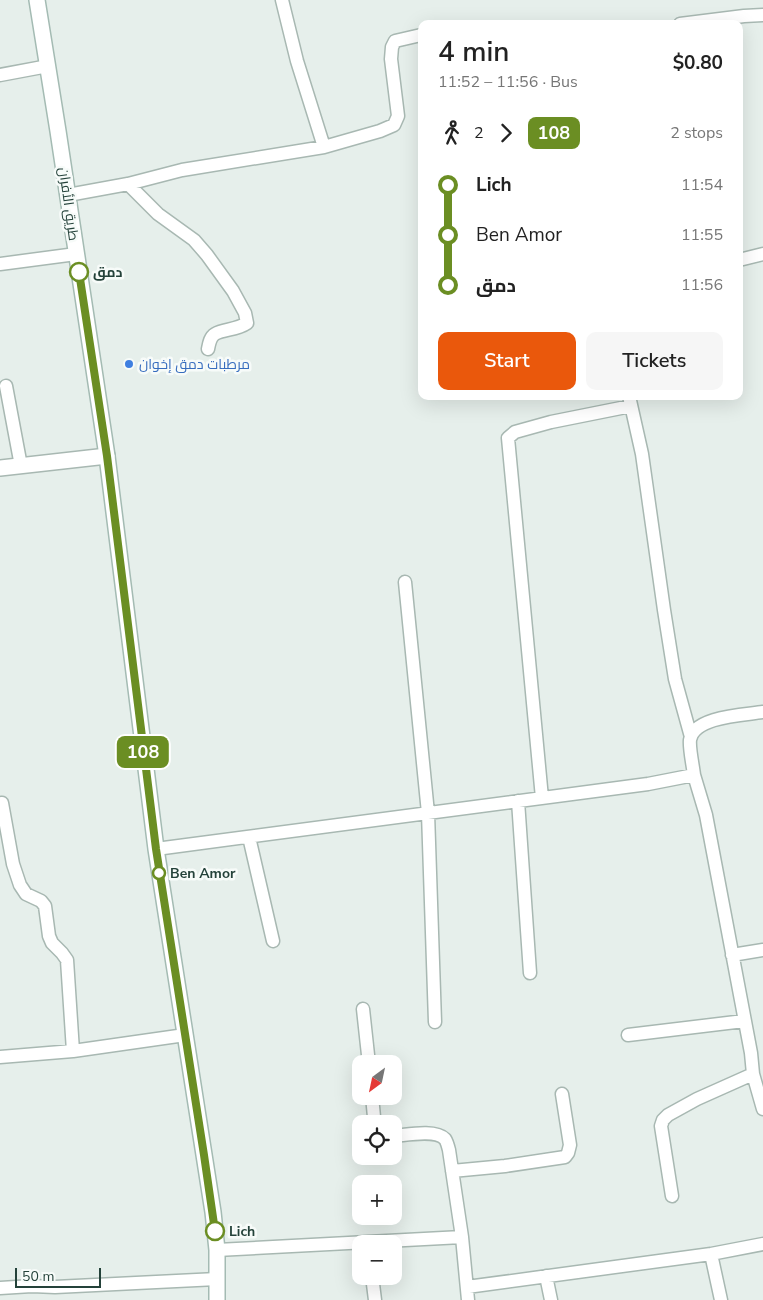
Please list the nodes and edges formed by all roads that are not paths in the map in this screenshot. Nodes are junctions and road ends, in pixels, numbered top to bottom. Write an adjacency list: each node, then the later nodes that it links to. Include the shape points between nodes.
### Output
1 (37, 0): 6 (main road, طريق الأفران)
2 (282, 0): 8 (street)
3 (763, 15): 4 (street)
4 (712, 20)
5 (418, 36): 8 (street, via 395,41 392,47 398,116 394,125)
6 (48, 66): 7 (street); 10 (main road, طريق الأفران)
7 (0, 75)
8 (324, 147): 9 (street, via 182,170)
9 (128, 184): 10 (street); 15 (street, via 158,214 194,240 208,255 245,313 247,323 214,334)
10 (68, 195): 11 (main road, طريق الأفران)
11 (76, 254): 14 (street); 18 (main road, طريق الأفران)
12 (763, 254): 13 (street)
13 (743, 259)
14 (0, 264)
15 (208, 349)
16 (6, 386): 19 (street)
17 (630, 401): 23 (street, via 642,454 676,679); 25 (street, via 515,432 508,438)
18 (107, 456): 19 (main road); 30 (main road, طريق الأفران)
19 (21, 466): 20 (main road)
20 (0, 468)
21 (405, 582): 28 (street)
22 (763, 712): 23 (street, via 703,724)
23 (691, 737): 24 (street)
24 (694, 775): 25 (street); 33 (street, via 706,815)
25 (542, 798): 26 (street)
26 (518, 801): 28 (street); 34 (street)
27 (2, 803): 40 (street, via 20,885 26,894 45,906 49,936 67,960)
28 (428, 813): 29 (street); 37 (street)
29 (249, 837): 30 (street); 31 (street)
30 (156, 849): 38 (main road, طريق الأفران)
31 (273, 941)
32 (763, 950): 33 (street)
33 (732, 955): 36 (street)
34 (530, 973)
35 (363, 1009): 41 (street)
36 (744, 1020): 39 (street); 43 (street)
37 (435, 1022)
38 (185, 1035): 40 (street); 53 (main road, طريق الأفران)
39 (628, 1035)
40 (73, 1051): 42 (street)
41 (368, 1055)
42 (0, 1057)
43 (752, 1074): 45 (street); 48 (street, via 697,1099 663,1120 661,1126)
44 (562, 1094): 47 (street, via 570,1145 565,1157)
45 (762, 1104)
46 (402, 1135): 47 (street, via 424,1133 442,1137 449,1150)
47 (452, 1171): 49 (street)
48 (672, 1196)
49 (462, 1237): 50 (street); 59 (street)
50 (402, 1241)
51 (352, 1244): 53 (street)
52 (763, 1244): 54 (street)
53 (217, 1250): 56 (main road, طريق الأفران)
54 (711, 1254): 55 (street); 63 (street)
55 (546, 1276): 59 (street); 62 (street)
56 (217, 1279): 58 (street); 60 (main road, طريق الأفران)
57 (373, 1285): 61 (street)
58 (0, 1288)
59 (467, 1294)
60 (217, 1300)
61 (375, 1300)
62 (551, 1300)
63 (721, 1300)

